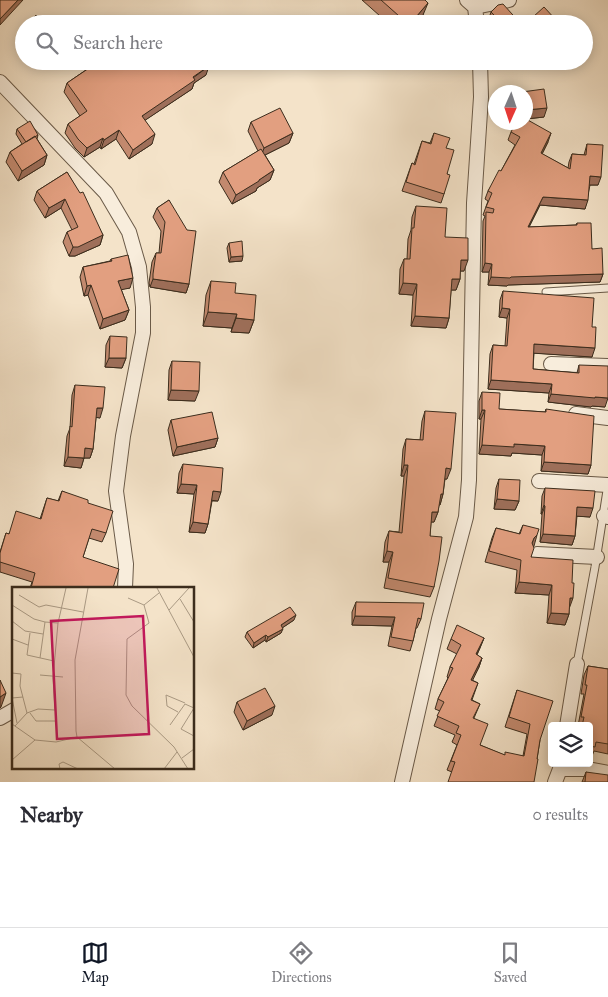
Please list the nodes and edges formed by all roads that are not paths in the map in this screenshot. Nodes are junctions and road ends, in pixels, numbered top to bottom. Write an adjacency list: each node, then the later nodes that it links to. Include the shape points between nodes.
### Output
1 (509, 0): 2 (street)
2 (471, 4)
3 (480, 70): 23 (street, via 466,517)
4 (0, 82): 16 (street, via 106,193 129,232 139,267 142,333 116,491 126,564)
5 (608, 288): 6 (lane)
6 (546, 292)
7 (551, 364): 8 (street)
8 (608, 366)
9 (565, 413): 10 (street)
10 (608, 418)
11 (539, 481): 12 (street)
12 (608, 484): 13 (lane)
13 (606, 517): 15 (lane)
14 (537, 554): 15 (street)
15 (597, 558): 17 (lane)
16 (125, 587)
17 (577, 664): 20 (street)
18 (12, 711): 19 (street)
19 (0, 718)
20 (568, 722)
21 (558, 771): 22 (street, via 588,769)
22 (608, 773)
23 (402, 782)

